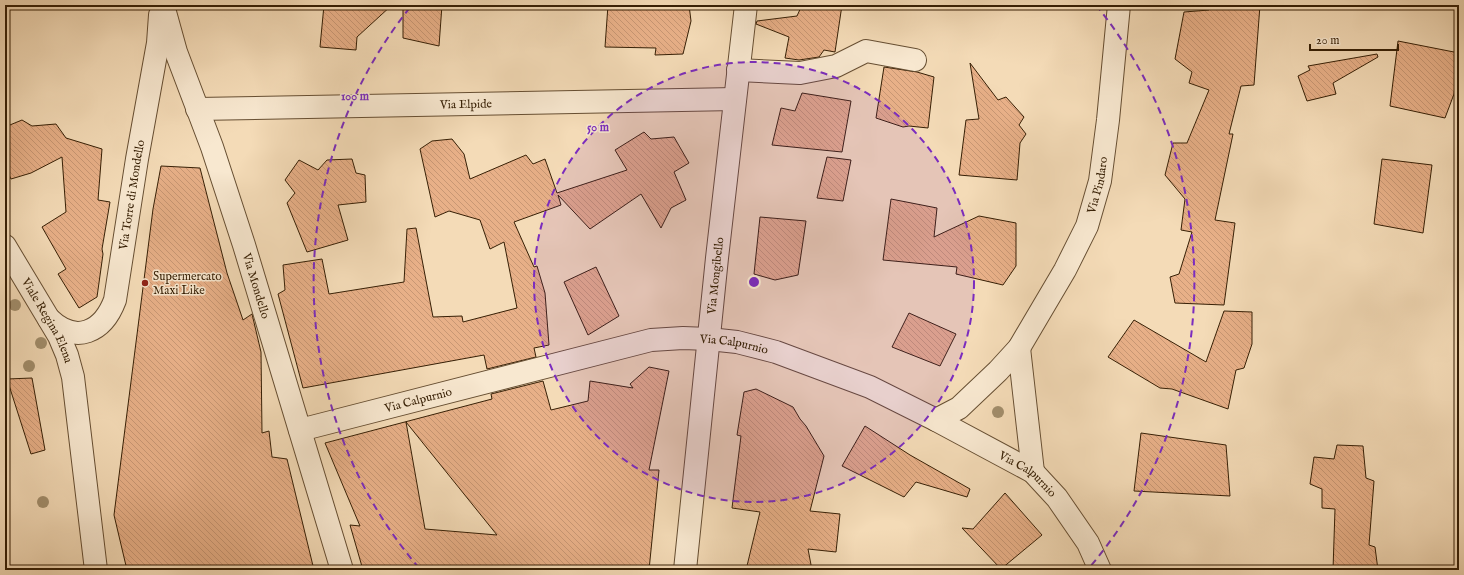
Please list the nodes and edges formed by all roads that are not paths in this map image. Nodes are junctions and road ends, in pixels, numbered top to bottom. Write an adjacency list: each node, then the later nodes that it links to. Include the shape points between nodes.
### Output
1 (162, 5): 7 (street, Via Mondello); 9 (street, Via Torre di Mondello, via 158,44 115,300 105,320 97,328 85,332 73,333 61,329)
2 (746, 5): 5 (street, Via Mongibello)
3 (1119, 5): 11 (street, Via Pindaro, via 1108,120 1096,196 1087,226 1065,270)
4 (916, 60): 5 (street, via 866,51 836,66 800,74)
5 (738, 70): 6 (street, Via Mongibello)
6 (735, 99): 7 (street, Via Elpide); 10 (street, Via Mongibello)
7 (197, 109): 13 (street, Via Mondello, via 244,245)
8 (5, 246): 9 (street, Viale Regina Elena)
9 (49, 319): 15 (street, Viale Regina Elena, via 67,355 72,377)
10 (709, 339): 12 (street, Via Calpurnio, via 737,342 776,352 821,368 870,387); 13 (street, Via Calpurnio, via 651,340); 17 (street, Via Mongibello)
11 (1019, 348): 12 (street, Via Pindaro, via 959,408); 14 (street)
12 (936, 420): 14 (street, Via Calpurnio)
13 (300, 430): 16 (street, Via Mondello)
14 (1033, 472): 18 (street, Via Calpurnio, via 1057,498 1088,543)
15 (96, 570)
16 (342, 570)
17 (685, 570)
18 (1100, 570)

